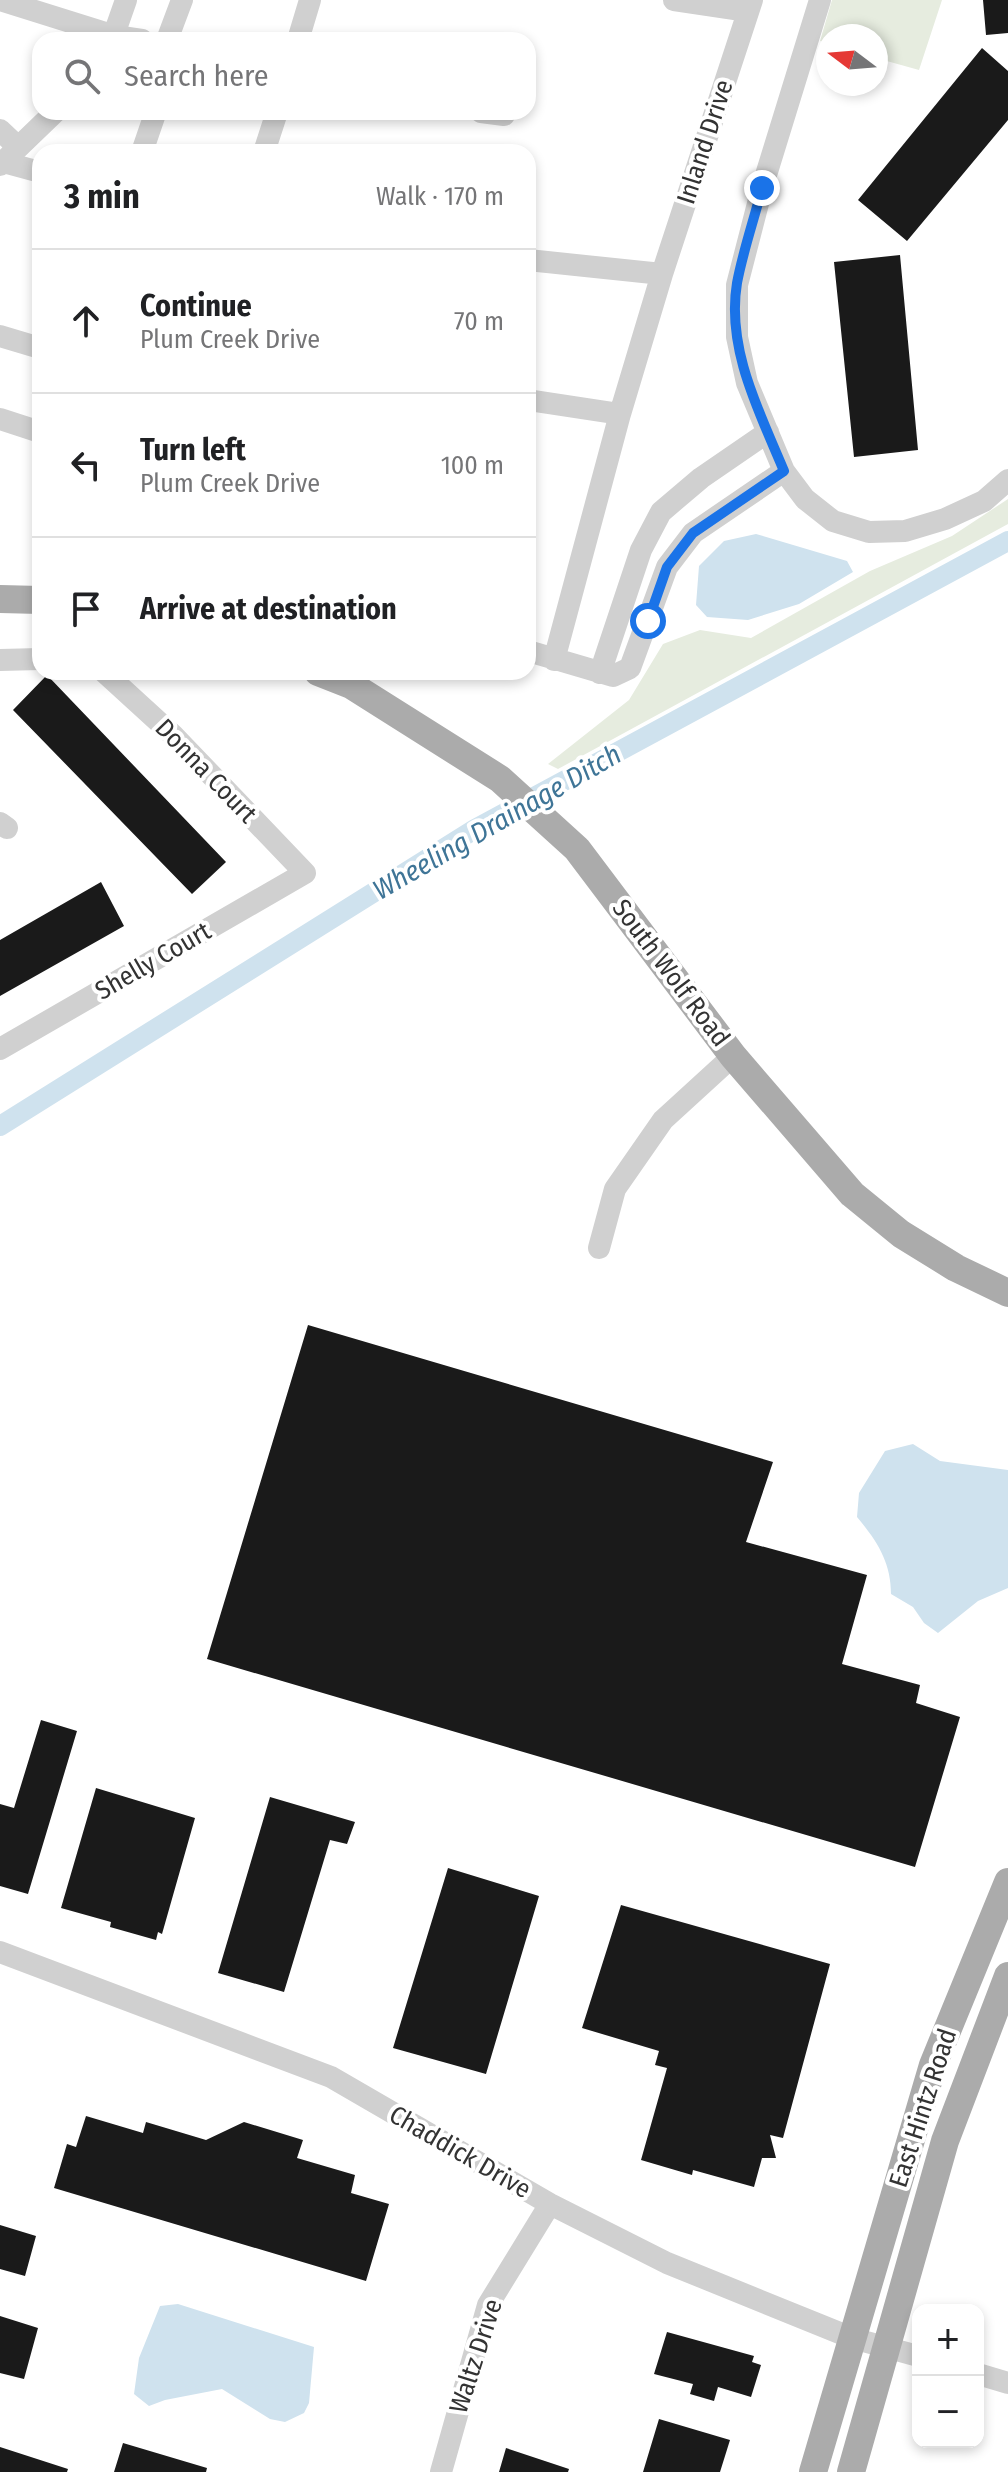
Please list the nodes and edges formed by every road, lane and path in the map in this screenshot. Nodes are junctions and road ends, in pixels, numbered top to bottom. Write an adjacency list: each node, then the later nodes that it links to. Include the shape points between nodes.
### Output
1 (0, 0): 8 (street)
2 (126, 0): 9 (street)
3 (182, 0): 10 (street)
4 (310, 0): 11 (street)
5 (674, 0): 7 (street, Inland Drive)
6 (820, 0): 28 (street, via 737,285 737,337 747,383)
7 (750, 5): 21 (street, Inland Drive)
8 (95, 32)
9 (115, 32)
10 (170, 32)
11 (300, 32)
12 (47, 120): 18 (street)
13 (153, 120): 16 (street)
14 (274, 120): 17 (street)
15 (0, 130): 18 (street)
16 (145, 144)
17 (267, 144)
18 (7, 158): 19 (street)
19 (32, 169)
20 (536, 261): 21 (street)
21 (662, 274): 25 (street, Inland Drive)
22 (0, 336): 23 (street)
23 (32, 346)
24 (536, 401): 25 (street)
25 (620, 414): 36 (street, Inland Drive)
26 (0, 419): 27 (street)
27 (32, 429)
28 (768, 432): 29 (street); 37 (street, via 661,512 641,550)
29 (784, 471): 30 (street, via 805,499 833,521 869,532 905,531 945,519 984,501); 37 (street, via 693,533 667,567 630,668)
30 (1008, 480)
31 (0, 599): 32 (main road)
32 (32, 600)
33 (536, 654): 36 (street)
34 (32, 659): 35 (street)
35 (0, 660)
36 (554, 660): 37 (street)
37 (606, 674)
38 (113, 680): 40 (street, Donna Court)
39 (357, 680): 42 (main road, South Wolf Road, via 500,779 577,849)
40 (305, 873): 41 (street, Shelly Court)
41 (0, 1049)
42 (733, 1056): 43 (street, via 663,1120 615,1189); 44 (main road, South Wolf Road, via 852,1194 901,1234)
43 (599, 1248)
44 (1008, 1293)
45 (1008, 1882): 49 (main road, East Hintz Road, via 933,2065)
46 (0, 1952): 48 (street, Chaddick Drive, via 331,2077)
47 (1008, 1976): 50 (main road, East Hintz Road, via 945,2141)
48 (550, 2204): 49 (street, Chaddick Drive, via 667,2263); 54 (street, Waltz Drive, via 488,2305)
49 (852, 2338): 50 (street, Chaddick Drive); 55 (main road, East Hintz Road)
50 (886, 2346): 51 (street, Chaddick Drive); 56 (main road, East Hintz Road)
51 (912, 2354)
52 (984, 2376): 53 (street)
53 (1008, 2383)
54 (441, 2472)
55 (813, 2472)
56 (851, 2472)

